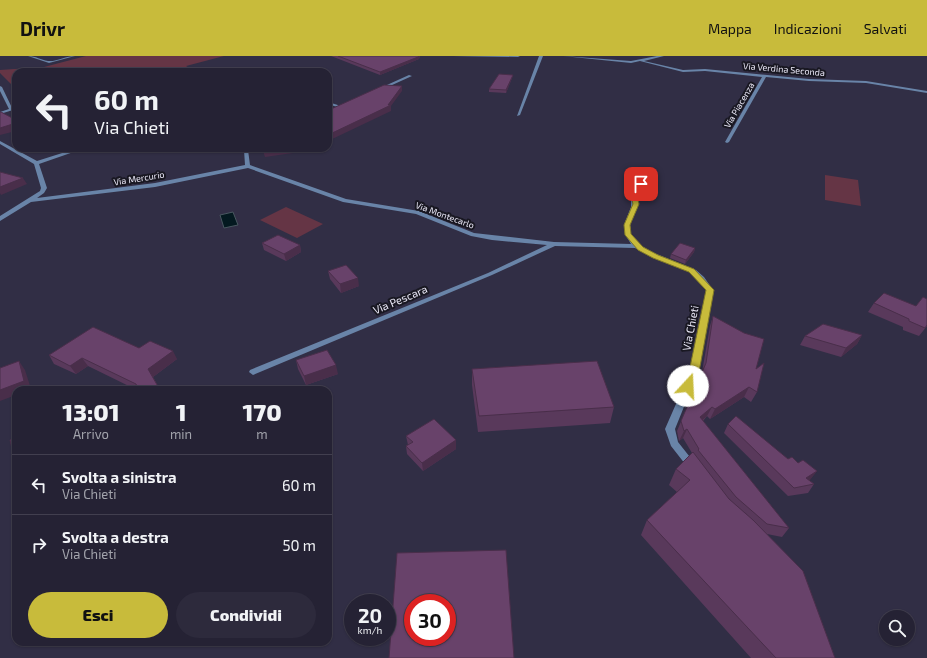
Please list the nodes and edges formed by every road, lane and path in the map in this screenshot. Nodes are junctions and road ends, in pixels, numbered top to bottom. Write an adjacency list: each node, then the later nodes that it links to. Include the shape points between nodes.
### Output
1 (30, 56): 10 (street)
2 (51, 56): 10 (street)
3 (73, 56): 10 (street, via 49,62)
4 (455, 56): 5 (street)
5 (518, 56)
6 (541, 56): 22 (street)
7 (565, 56): 11 (street, via 623,62)
8 (662, 56): 11 (street)
9 (633, 57): 11 (street)
10 (39, 59)
11 (642, 61): 12 (street, Via Verdina Seconda, via 683,71 705,70)
12 (765, 75): 16 (street, Via Verdina Seconda, via 866,82); 24 (street, Via Piacenza)
13 (410, 76): 15 (street)
14 (0, 87): 21 (street, via 11,110)
15 (375, 91)
16 (927, 92)
17 (332, 104): 19 (street)
18 (347, 104): 19 (street)
19 (340, 107): 20 (street)
20 (334, 109)
21 (0, 113)
22 (518, 115)
23 (0, 142): 25 (street)
24 (727, 142)
25 (9, 147): 26 (street); 27 (street)
26 (12, 149)
27 (0, 151)
28 (17, 152): 31 (street)
29 (70, 152): 31 (street)
30 (246, 152): 32 (street)
31 (36, 163): 34 (street, via 44,188)
32 (248, 166): 34 (street, Via Mercurio, via 155,185); 36 (street, Via Montecarlo, via 345,201 417,212 473,235)
33 (641, 184): 37 (street, via 634,196 636,204 627,225 628,234)
34 (31, 200): 35 (street)
35 (0, 219)
36 (554, 244): 37 (street, Via Montecarlo); 38 (street, Via Pescara, via 490,274)
37 (636, 246): 39 (street, Via Chieti, via 656,257 692,270 710,290 694,372 670,429 674,443)
38 (253, 372)
39 (697, 474)

